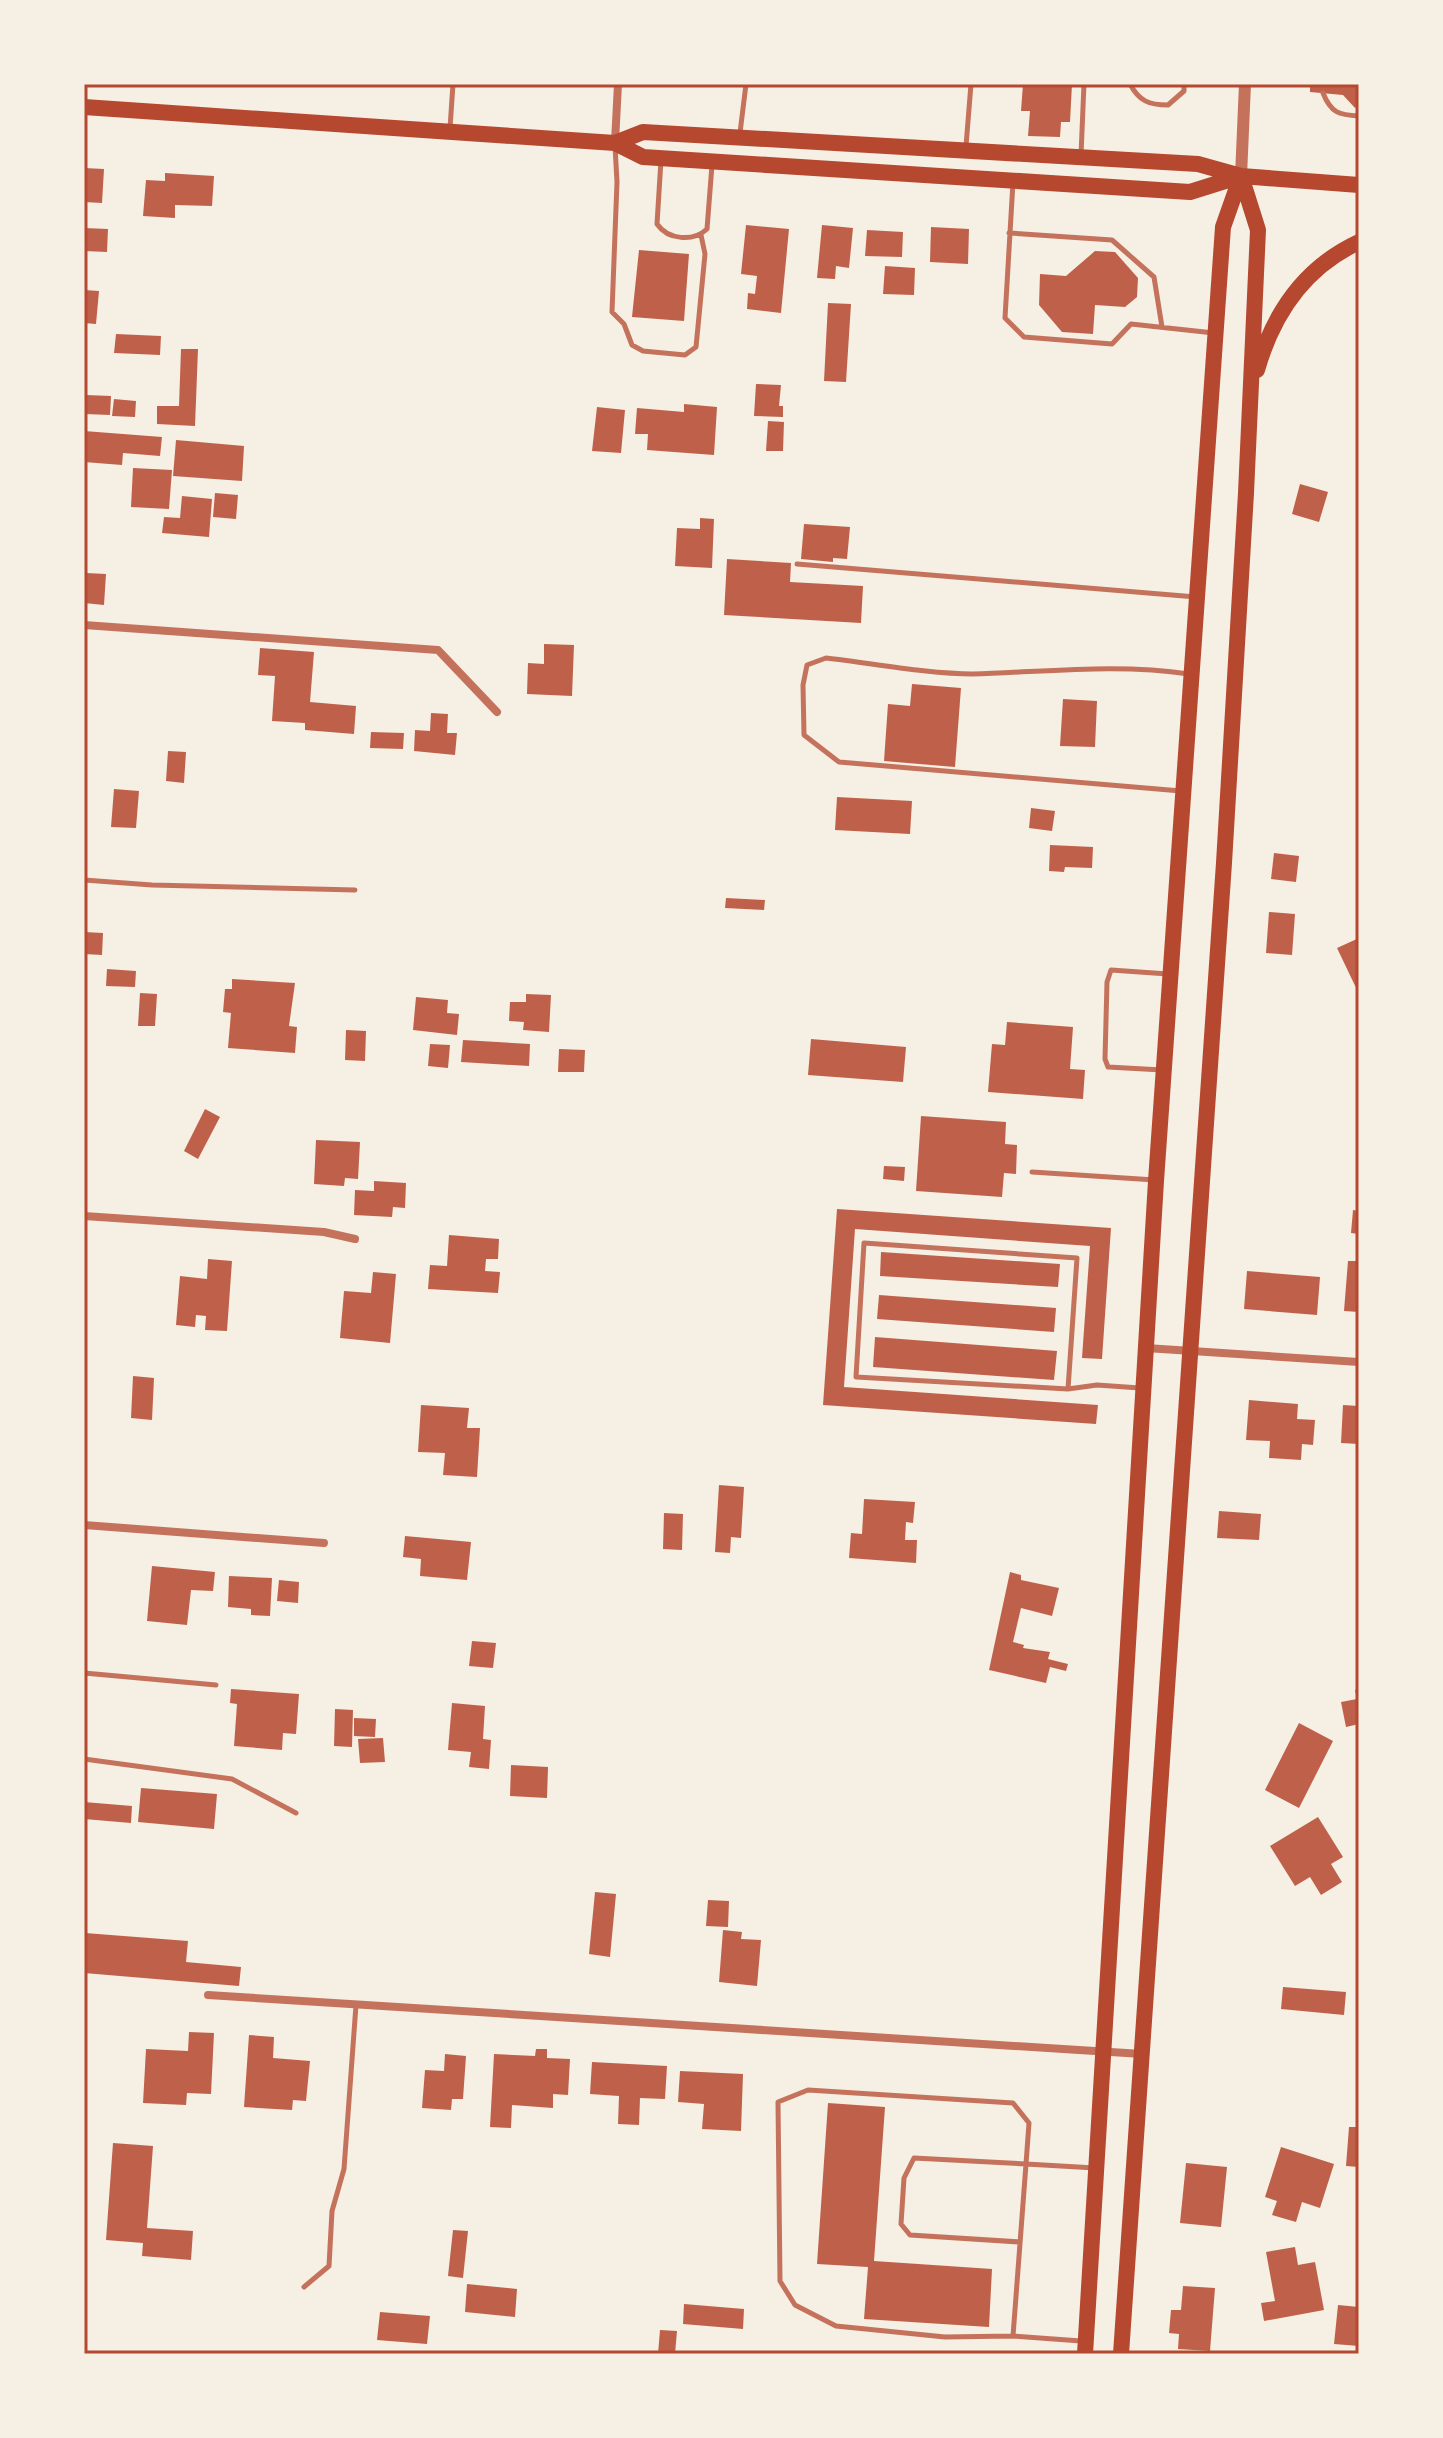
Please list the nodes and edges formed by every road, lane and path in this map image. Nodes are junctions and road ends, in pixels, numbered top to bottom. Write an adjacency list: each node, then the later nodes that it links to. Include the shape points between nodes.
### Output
1 (453, 84): 12 (lane)
2 (618, 84): 14 (street)
3 (746, 84): 13 (lane)
4 (971, 84): 15 (lane)
5 (1084, 84): 16 (lane)
6 (1130, 84): 7 (lane, via 1136,96 1158,105 1175,100)
7 (1184, 84)
8 (1245, 84): 19 (street)
9 (1323, 93): 11 (lane, via 1338,115)
10 (84, 107): 12 (main road)
11 (1359, 116)
12 (450, 133): 14 (main road)
13 (740, 138): 14 (main road, via 643,132); 15 (main road)
14 (615, 143): 17 (main road, via 643,157); 23 (lane, via 612,312 624,324 632,345 685,355 696,347 705,254)
15 (966, 151): 16 (main road)
16 (1081, 157): 19 (main road, via 1198,164)
17 (661, 159): 18 (main road); 23 (lane, via 657,224 663,233)
18 (713, 162): 20 (main road); 23 (lane, via 707,229)
19 (1241, 176): 20 (main road, via 1190,192); 21 (main road); 26 (main road, via 1223,227); 27 (main road, via 1258,230)
20 (1013, 181): 22 (lane)
21 (1359, 185)
22 (1009, 233): 25 (lane, via 1112,240 1154,277); 25 (lane, via 1005,318 1024,337 1112,344 1131,324)
23 (701, 235)
24 (1359, 242): 27 (main road, via 1326,262 1286,304 1263,349)
25 (1162, 327): 26 (lane)
26 (1215, 333): 29 (main road)
27 (1249, 398): 43 (main road)
28 (797, 564): 29 (lane)
29 (1197, 597): 31 (main road)
30 (84, 625): 32 (street, via 438,650)
31 (1191, 674): 33 (main road); 33 (lane, via 1100,669 969,674 826,658 807,665 803,685 804,735 839,762)
32 (497, 712)
33 (1182, 791): 36 (main road)
34 (84, 880): 35 (lane)
35 (355, 890)
36 (1170, 975): 37 (main road); 37 (lane, via 1111,970 1107,982 1108,1067)
37 (1163, 1070): 39 (main road)
38 (1032, 1172): 39 (lane)
39 (1156, 1181): 42 (main road)
40 (84, 1216): 41 (street, via 324,1232)
41 (355, 1239)
42 (1145, 1348): 43 (street); 46 (main road)
43 (1191, 1351): 44 (street); 56 (main road)
44 (1359, 1362)
45 (1068, 1389): 45 (lane, via 856,1377 864,1243 1077,1258); 46 (lane)
46 (1143, 1389): 55 (main road)
47 (84, 1525): 48 (street)
48 (324, 1543)
49 (84, 1673): 50 (lane)
50 (216, 1685)
51 (84, 1759): 52 (lane, via 232,1779)
52 (296, 1813)
53 (208, 1995): 54 (street)
54 (356, 2005): 55 (street); 60 (lane, via 344,2169 332,2211 329,2266)
55 (1102, 2053): 56 (street); 58 (main road)
56 (1142, 2054): 63 (main road)
57 (1026, 2164): 58 (lane); 59 (lane); 59 (lane, via 914,2158 904,2178 901,2224 910,2235); 61 (lane, via 1029,2123 1013,2103 808,2090 778,2102 780,2281 795,2305 836,2326 945,2337)
58 (1096, 2168): 62 (main road)
59 (1020, 2242): 61 (lane)
60 (304, 2287)
61 (1013, 2336): 62 (lane)
62 (1086, 2348)
63 (1121, 2354)

